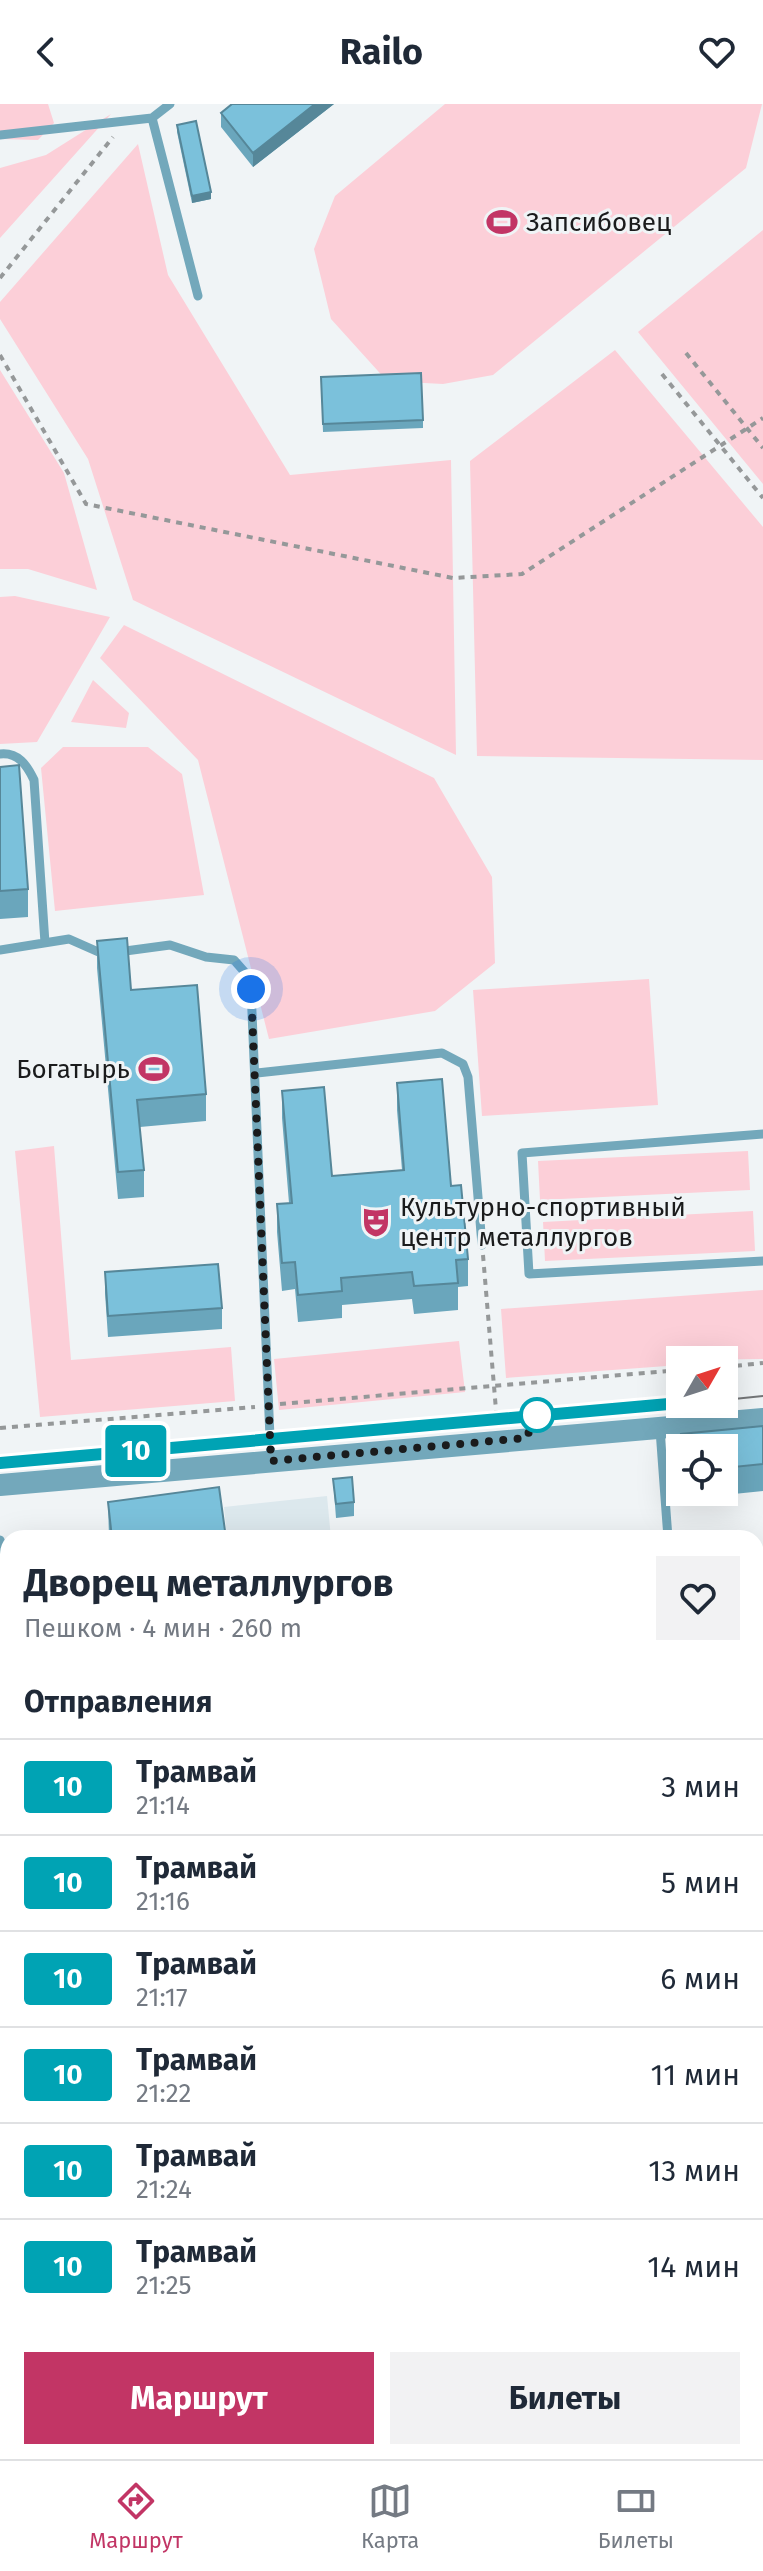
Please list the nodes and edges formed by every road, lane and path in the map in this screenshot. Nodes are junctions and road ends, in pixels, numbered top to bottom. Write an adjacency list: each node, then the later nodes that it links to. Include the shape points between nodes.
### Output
1 (170, 104): 2 (lane)
2 (152, 118): 3 (lane); 6 (lane)
3 (126, 122): 4 (lane); 5 (path)
4 (0, 135)
5 (0, 278)
6 (198, 296)
7 (686, 353): 11 (path)
8 (0, 355): 12 (path, via 86,504 453,578 522,574)
9 (662, 374): 12 (path)
10 (763, 418): 11 (path)
11 (747, 428): 12 (path); 13 (path)
12 (720, 445): 14 (path)
13 (763, 448)
14 (763, 498)
15 (0, 754): 16 (lane, via 10,753 27,765 34,780)
16 (45, 943): 17 (lane); 18 (lane, via 69,939 103,954 170,945 234,960 249,977)
17 (0, 950)
18 (257, 1073): 20 (lane, via 442,1053 463,1064); 26 (lane)
19 (763, 1134): 21 (lane, via 522,1153 529,1274)
20 (482, 1245): 25 (path)
21 (763, 1261)
22 (763, 1363): 23 (path)
23 (738, 1366)
24 (666, 1371): 25 (path)
25 (494, 1386): 26 (path); 27 (path)
26 (268, 1405): 29 (path); 31 (lane)
27 (496, 1410)
28 (763, 1419): 30 (street)
29 (0, 1428)
30 (660, 1428): 31 (street); 33 (lane)
31 (271, 1461): 32 (street)
32 (0, 1485)
33 (667, 1530)

